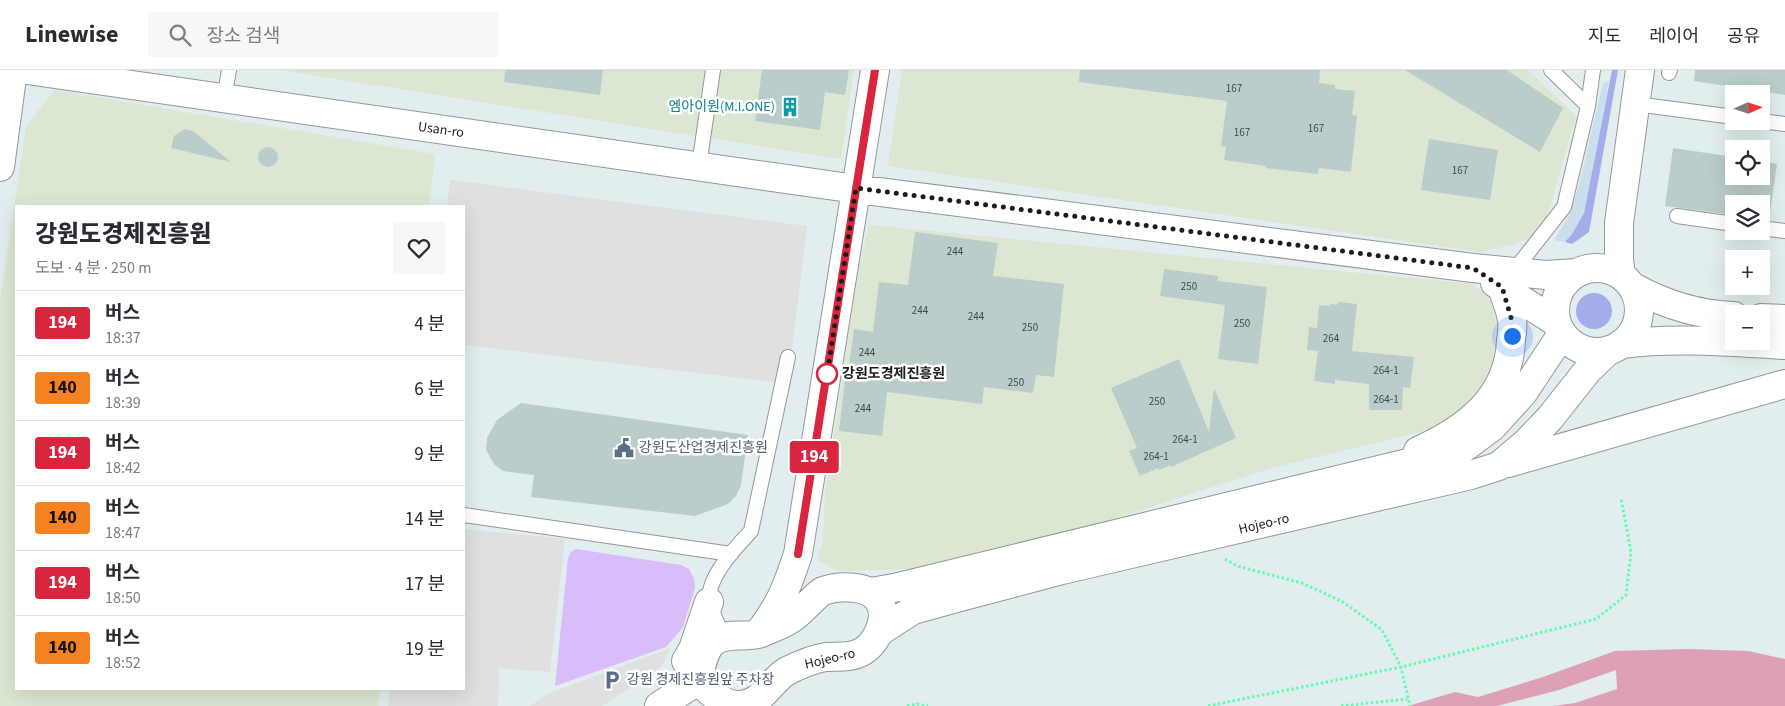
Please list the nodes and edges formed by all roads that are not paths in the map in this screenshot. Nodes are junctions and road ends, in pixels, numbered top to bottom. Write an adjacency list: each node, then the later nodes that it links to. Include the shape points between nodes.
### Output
1 (14, 70): 16 (street)
2 (27, 70): 9 (street, Usan-ro)
3 (229, 70): 9 (lane)
4 (713, 70): 15 (lane)
5 (875, 70): 17 (street)
6 (1551, 70): 11 (lane)
7 (1593, 70): 11 (lane)
8 (1640, 70): 10 (street)
9 (224, 98): 15 (street, Usan-ro)
10 (1636, 104): 12 (lane); 19 (street)
11 (1588, 106): 24 (lane, via 1564,207)
12 (1725, 116)
13 (1770, 122): 14 (lane)
14 (1785, 124)
15 (699, 166): 17 (street, Usan-ro)
16 (0, 167)
17 (856, 188): 24 (street, Usan-ro, via 1473,268); 38 (street)
18 (1677, 216): 20 (lane)
19 (1619, 223): 23 (street, via 1607,252); 25 (street, via 1619,260)
20 (1725, 223)
21 (1770, 229): 22 (lane)
22 (1785, 231)
23 (1582, 271): 24 (street, Usan-ro); 25 (street, via 1606,270); 29 (street, via 1564,282 1557,295 1555,308)
24 (1508, 279): 29 (street); 35 (street, via 1511,352 1501,385 1476,416 1438,442)
25 (1627, 281): 26 (street, via 1674,306); 31 (street, via 1638,299 1637,323 1631,335)
26 (1725, 316)
27 (1770, 318): 28 (street)
28 (1785, 319)
29 (1559, 328): 31 (street, via 1571,344 1583,350 1596,352); 35 (street, via 1523,393 1492,427 1461,450)
30 (1785, 345): 31 (street, via 1653,340)
31 (1615, 347): 34 (street, Hojeo-ro, via 1588,370 1526,443)
32 (788, 357): 37 (lane, via 751,531)
33 (1785, 384): 34 (street)
34 (1499, 466): 42 (street, Hojeo-ro, via 1062,570 913,610)
35 (1374, 470): 40 (street, Hojeo-ro)
36 (465, 515): 37 (lane)
37 (731, 554): 41 (lane, via 713,578)
38 (798, 554): 39 (street, via 802,571); 43 (street, via 786,591)
39 (822, 592): 40 (street, Hojeo-ro, via 852,588); 43 (street, via 793,618)
40 (871, 592): 42 (street, via 880,601 882,610)
41 (709, 602): 44 (street); 47 (street, via 693,649)
42 (879, 632): 46 (street, Hojeo-ro, via 873,642 857,654 812,661 786,671 758,699 740,705)
43 (758, 634): 44 (street)
44 (716, 642): 45 (street, via 702,660)
45 (699, 680): 46 (street, Hojeo-ro); 47 (street)
46 (720, 704)
47 (660, 705)

